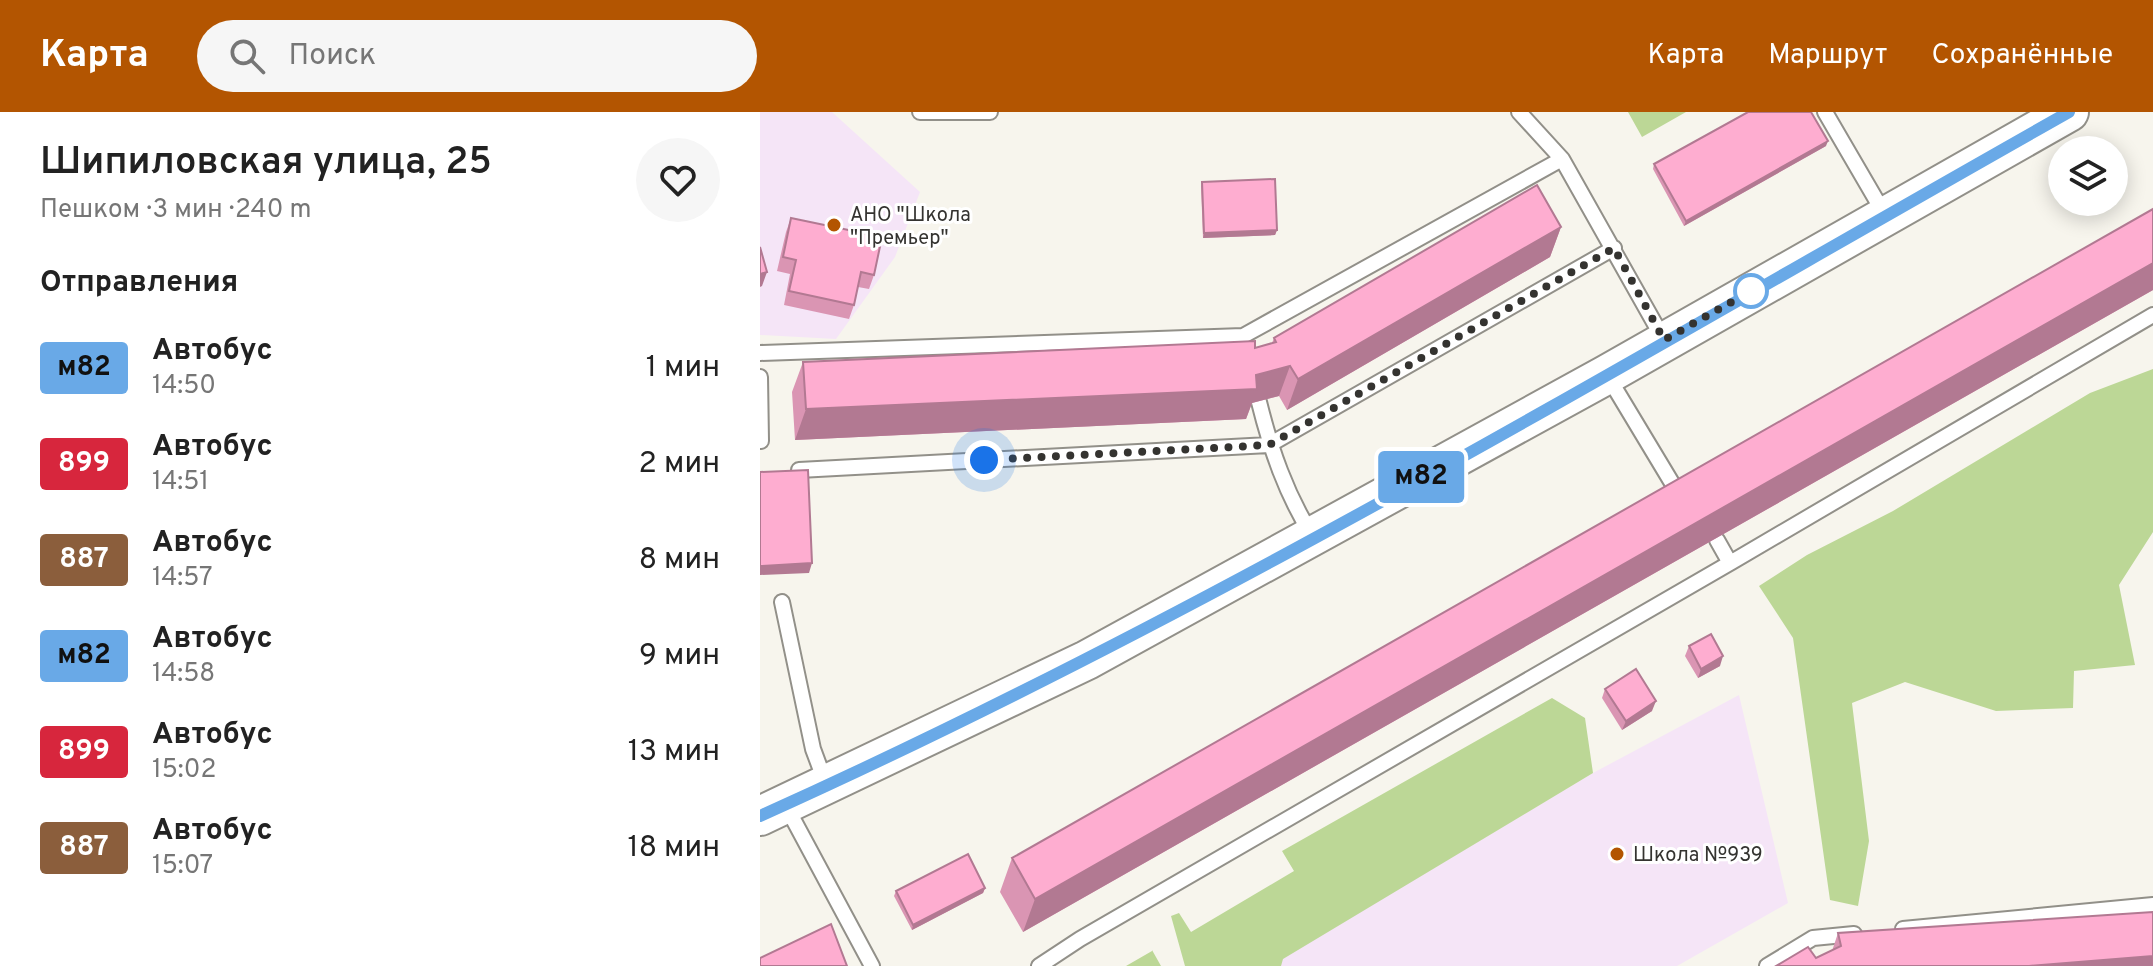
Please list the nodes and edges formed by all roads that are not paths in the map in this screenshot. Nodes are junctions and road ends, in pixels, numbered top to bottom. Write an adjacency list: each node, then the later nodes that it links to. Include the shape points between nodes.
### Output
1 (920, 112): 2 (lane)
2 (990, 112)
3 (1519, 112): 6 (lane)
4 (1825, 112): 7 (lane)
5 (2069, 112): 7 (main road)
6 (1562, 159): 8 (lane); 11 (lane, via 1244,342)
7 (1885, 215): 10 (main road)
8 (1614, 248): 10 (lane); 17 (lane)
9 (2153, 315): 22 (lane)
10 (1664, 340): 12 (main road)
11 (760, 353)
12 (1606, 375): 19 (lane); 20 (main road)
13 (760, 377): 14 (lane)
14 (760, 398): 16 (lane)
15 (1259, 402): 17 (lane)
16 (761, 441)
17 (1269, 445): 18 (lane); 20 (lane, via 1292,504)
18 (799, 470)
19 (1683, 503)
20 (1313, 537): 24 (main road, via 1087,660)
21 (1717, 540): 22 (lane)
22 (1730, 563): 30 (lane)
23 (782, 602): 24 (lane, via 813,749)
24 (826, 784): 25 (main road)
25 (772, 810): 29 (lane)
26 (2153, 905): 27 (lane)
27 (1890, 930)
28 (1875, 932): 31 (lane, via 1813,938)
29 (872, 966)
30 (1039, 966)
31 (1767, 966)

